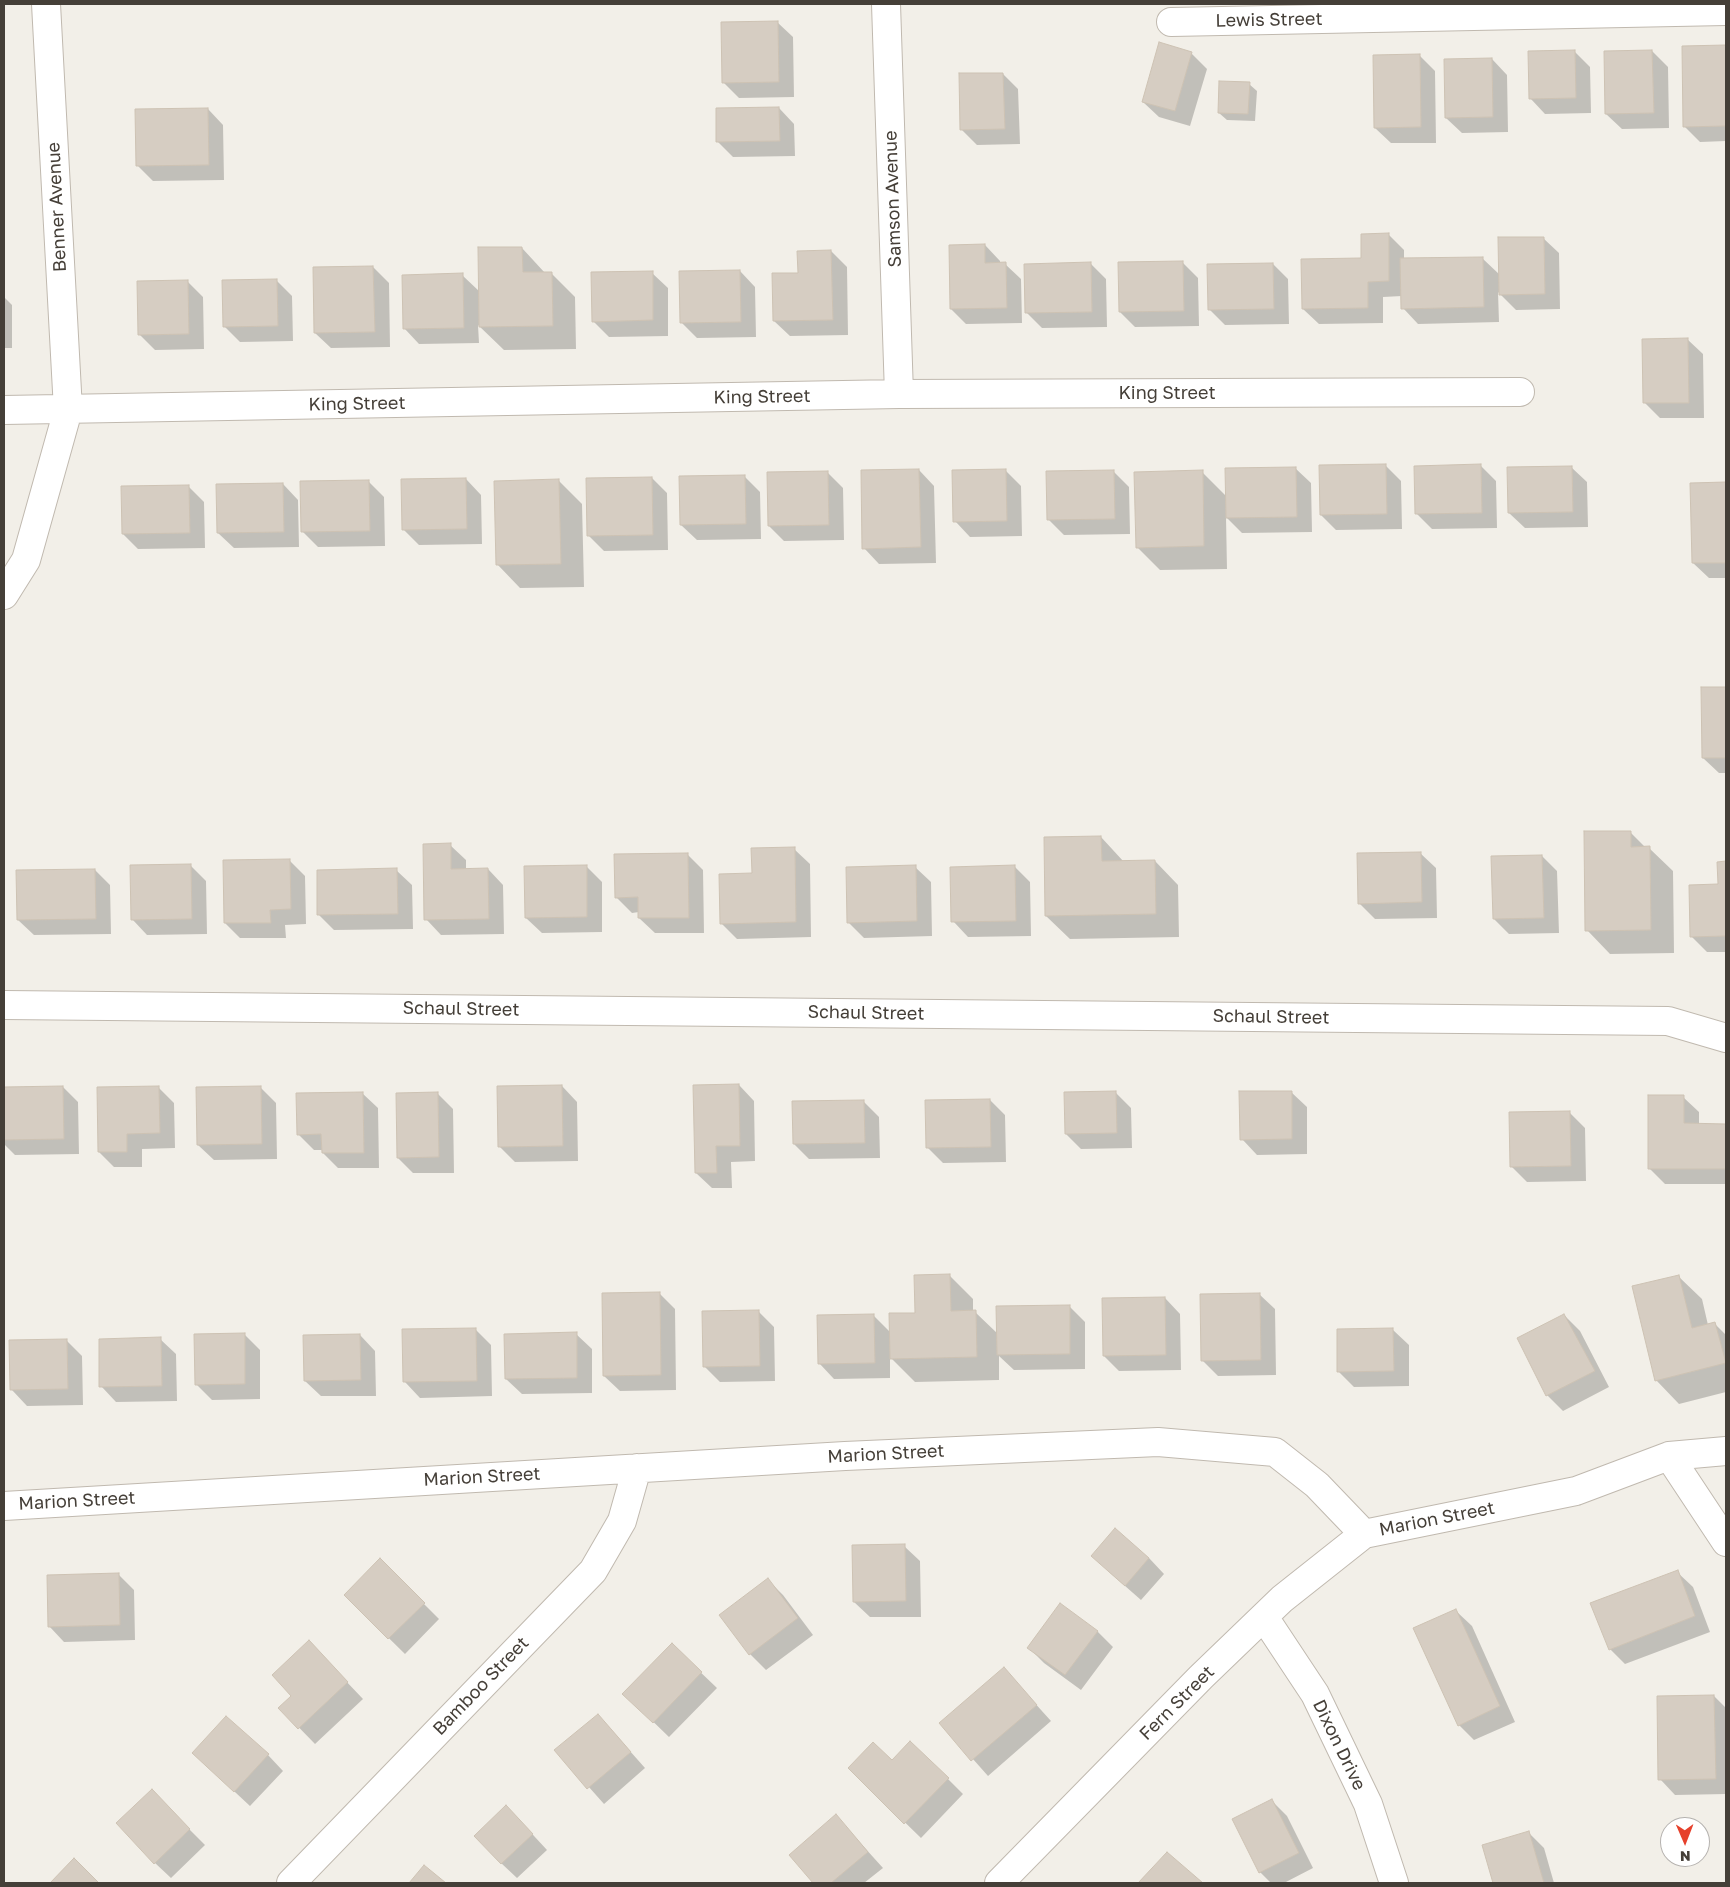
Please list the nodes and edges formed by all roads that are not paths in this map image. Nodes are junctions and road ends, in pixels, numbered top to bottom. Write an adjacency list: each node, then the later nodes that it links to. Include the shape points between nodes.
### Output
1 (46, 4): 8 (street, Benner Avenue)
2 (886, 4): 6 (street, Samson Avenue)
3 (1726, 11): 4 (street, Lewis Street)
4 (1171, 22)
5 (1520, 392): 6 (street, King Street)
6 (900, 394): 8 (street, King Street)
7 (4, 410): 8 (street, King Street)
8 (68, 410): 9 (street, Benner Avenue, via 26,560)
9 (4, 595)
10 (4, 1005): 11 (street, Schaul Street, via 1668,1021)
11 (1726, 1038)
12 (1726, 1451): 13 (street, Marion Street)
13 (1669, 1456): 16 (street, Marion Street, via 1576,1491); 17 (street)
14 (637, 1468): 15 (street, Marion Street); 16 (street, Marion Street, via 1158,1442 1275,1452 1318,1485); 19 (street, Bamboo Street, via 622,1521 593,1571)
15 (4, 1506)
16 (1364, 1534): 18 (street, Fern Street, via 1313,1572)
17 (1726, 1542)
18 (1264, 1616): 20 (street, Fern Street); 21 (street, Dixon Drive, via 1315,1694 1368,1804)
19 (291, 1883)
20 (1000, 1883)
21 (1394, 1883)

